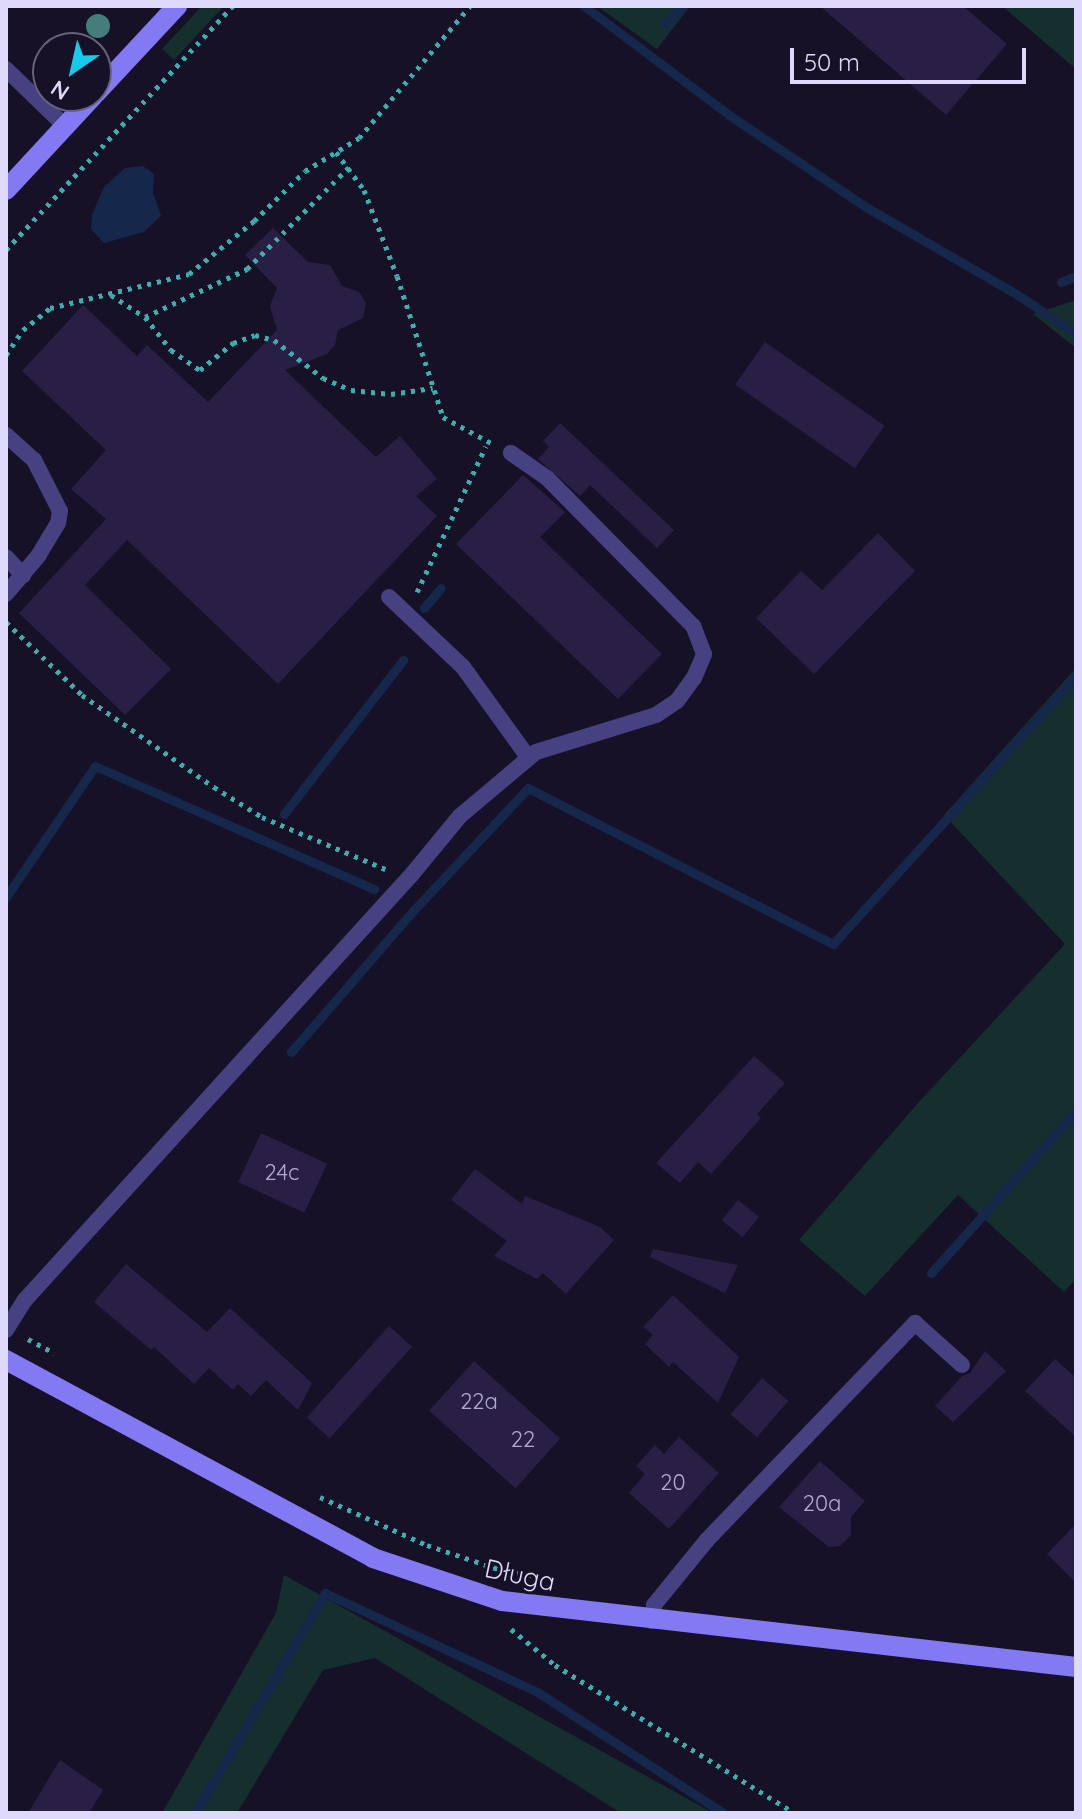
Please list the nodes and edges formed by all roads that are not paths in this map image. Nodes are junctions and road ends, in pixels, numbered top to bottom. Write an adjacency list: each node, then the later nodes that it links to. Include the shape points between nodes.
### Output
1 (176, 6): 3 (street)
2 (6, 69): 5 (lane)
3 (112, 75)
4 (78, 112): 5 (street)
5 (65, 126): 6 (street)
6 (6, 190)
7 (6, 435): 10 (lane, via 34,460 60,511 52,534)
8 (511, 453): 13 (lane, via 547,478 672,602 693,626 704,654 677,701 656,715)
9 (6, 557): 10 (lane)
10 (23, 575): 11 (lane)
11 (6, 594)
12 (389, 597): 13 (lane, via 463,667)
13 (528, 757): 14 (lane, via 460,816 24,1301)
14 (7, 1329)
15 (6, 1360): 17 (street, Długa, via 373,1558 502,1601)
16 (962, 1365): 17 (lane, via 915,1323 707,1540 654,1605)
17 (652, 1621): 18 (street, Długa)
18 (1076, 1667)

